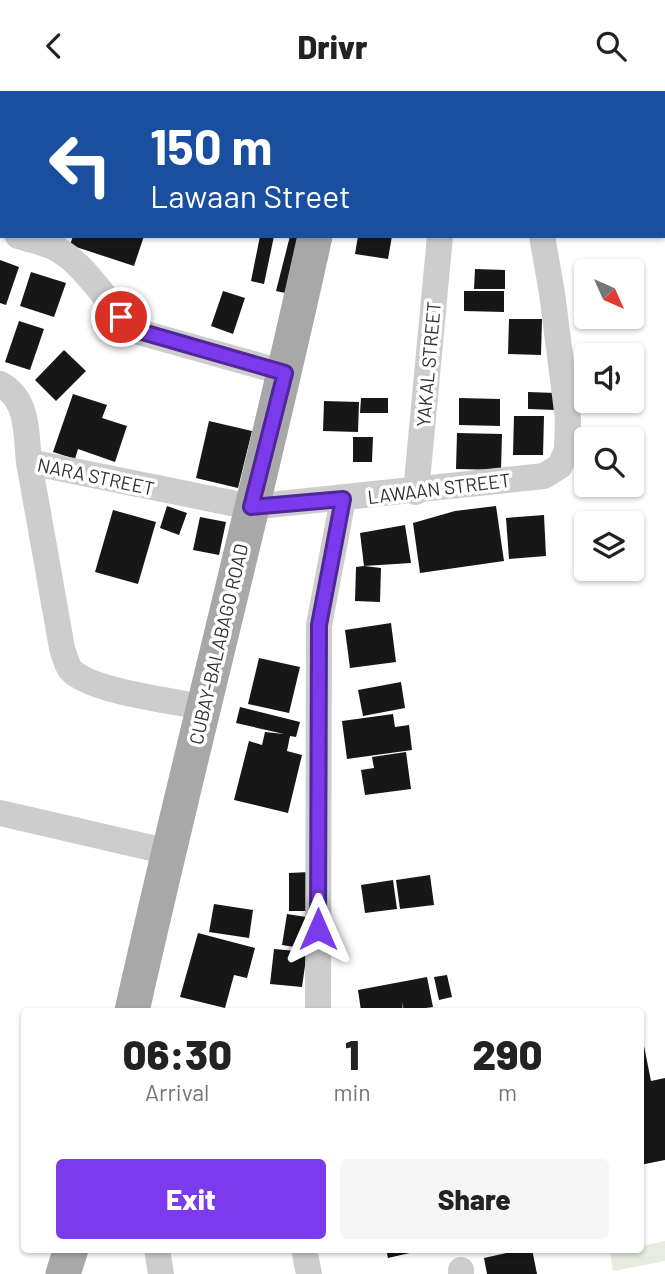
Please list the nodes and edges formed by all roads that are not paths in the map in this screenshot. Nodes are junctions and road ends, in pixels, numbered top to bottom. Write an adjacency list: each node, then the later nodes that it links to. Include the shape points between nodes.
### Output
1 (24, 238): 5 (street, via 57,249 85,271 121,317 139,331)
2 (315, 238): 5 (main road, CUBAY-BALABAGO ROAD)
3 (440, 238): 8 (street, YAKAL STREET)
4 (542, 238): 8 (street, LAWAAN STREET, via 568,419 567,450 560,466 544,476)
5 (285, 373): 10 (main road, CUBAY-BALABAGO ROAD)
6 (0, 384): 7 (street, NARA STREET, via 18,397)
7 (29, 463): 10 (street, NARA STREET); 11 (street, via 68,667 81,679 101,686)
8 (416, 492): 9 (street, LAWAAN STREET)
9 (343, 499): 10 (street, LAWAAN STREET); 15 (street, via 319,625)
10 (251, 507): 11 (main road, CUBAY-BALABAGO ROAD)
11 (203, 707): 13 (main road, CUBAY-BALABAGO ROAD)
12 (0, 813): 13 (street)
13 (169, 852): 14 (main road, CUBAY-BALABAGO ROAD)
14 (133, 1008)
15 (318, 1008)
16 (70, 1253): 19 (main road)
17 (158, 1253): 20 (street)
18 (305, 1253): 21 (street)
19 (63, 1274)
20 (161, 1274)
21 (309, 1274)

